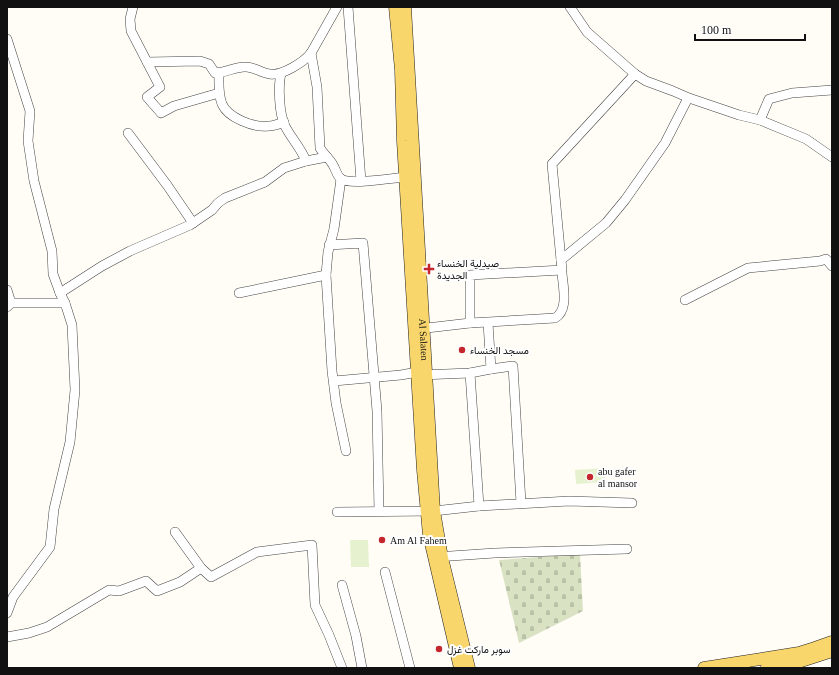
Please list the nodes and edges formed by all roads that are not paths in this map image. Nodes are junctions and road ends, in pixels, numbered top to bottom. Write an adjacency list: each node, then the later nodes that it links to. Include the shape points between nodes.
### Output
1 (133, 7): 9 (street, via 131,31)
2 (337, 7): 8 (street)
3 (348, 7): 24 (street)
4 (395, 7): 22 (main road, Al Salaten)
5 (406, 7): 39 (main road, Al Salaten)
6 (570, 7): 12 (street, via 587,32)
7 (7, 39): 32 (street, via 30,111 28,142 34,181 52,251 53,274)
8 (311, 53): 11 (street); 19 (street, via 317,87 319,143)
9 (146, 62): 10 (street, via 200,60 209,64 215,73); 14 (street, via 160,87 147,97 161,113 174,106)
10 (219, 73): 11 (street, via 247,66 270,74); 14 (street)
11 (281, 73): 17 (street, via 279,86)
12 (635, 74): 15 (street); 27 (street, via 552,164)
13 (832, 90): 16 (street, via 792,93 769,99)
14 (219, 93): 17 (street, via 222,105 234,118 260,126)
15 (688, 98): 16 (street); 27 (street, via 665,143 625,200 606,223)
16 (760, 120): 20 (street, via 806,139)
17 (284, 122): 21 (street)
18 (128, 133): 25 (street)
19 (327, 157): 21 (street); 23 (street)
20 (832, 157)
21 (306, 161): 25 (street, via 284,168 265,182 225,198)
22 (406, 177): 24 (street); 39 (main road, Al Salaten)
23 (341, 179): 24 (street); 26 (street, via 334,229)
24 (361, 181)
25 (193, 223): 32 (street, via 130,251)
26 (329, 245): 30 (street); 43 (street, via 363,244)
27 (561, 260): 37 (street, via 562,270 470,275)
28 (832, 266): 34 (street, via 826,259 748,268)
29 (562, 273): 38 (street, via 564,307 558,317)
30 (326, 275): 33 (street); 44 (street)
31 (7, 290): 36 (street)
32 (60, 293): 35 (street)
33 (239, 293)
34 (685, 300)
35 (65, 303): 36 (street); 58 (street, via 72,325 75,390 70,442 54,509 50,547 13,597)
36 (9, 305)
37 (470, 323): 38 (street); 39 (street)
38 (488, 323): 40 (street)
39 (420, 329): 42 (main road, Al Salaten)
40 (492, 369): 41 (street); 46 (street, via 513,366)
41 (470, 373): 42 (street); 48 (street)
42 (421, 374): 43 (street); 49 (main road, Al Salaten)
43 (374, 378): 44 (street); 50 (street)
44 (334, 381): 45 (street)
45 (346, 451)
46 (521, 503): 47 (street); 48 (street)
47 (632, 503)
48 (479, 506): 49 (street)
49 (430, 510): 50 (street); 54 (main road, Al Salaten, via 429,535)
50 (380, 511): 51 (street)
51 (337, 512)
52 (174, 532): 55 (street)
53 (628, 549): 54 (street)
54 (437, 557): 65 (main road, Al Salaten); 66 (main road, Al Salaten)
55 (201, 568): 59 (street, via 180,582 157,591 146,581 119,591 109,590 47,627); 62 (street, via 211,577 257,552 312,545 315,605)
56 (385, 572): 64 (street)
57 (342, 585): 63 (street)
58 (7, 613)
59 (7, 637)
60 (832, 642): 67 (main road, via 799,653)
61 (832, 651): 68 (main road, via 801,661)
62 (342, 668)
63 (362, 668)
64 (410, 668)
65 (460, 668)
66 (470, 668)
67 (704, 668)
68 (758, 668)

